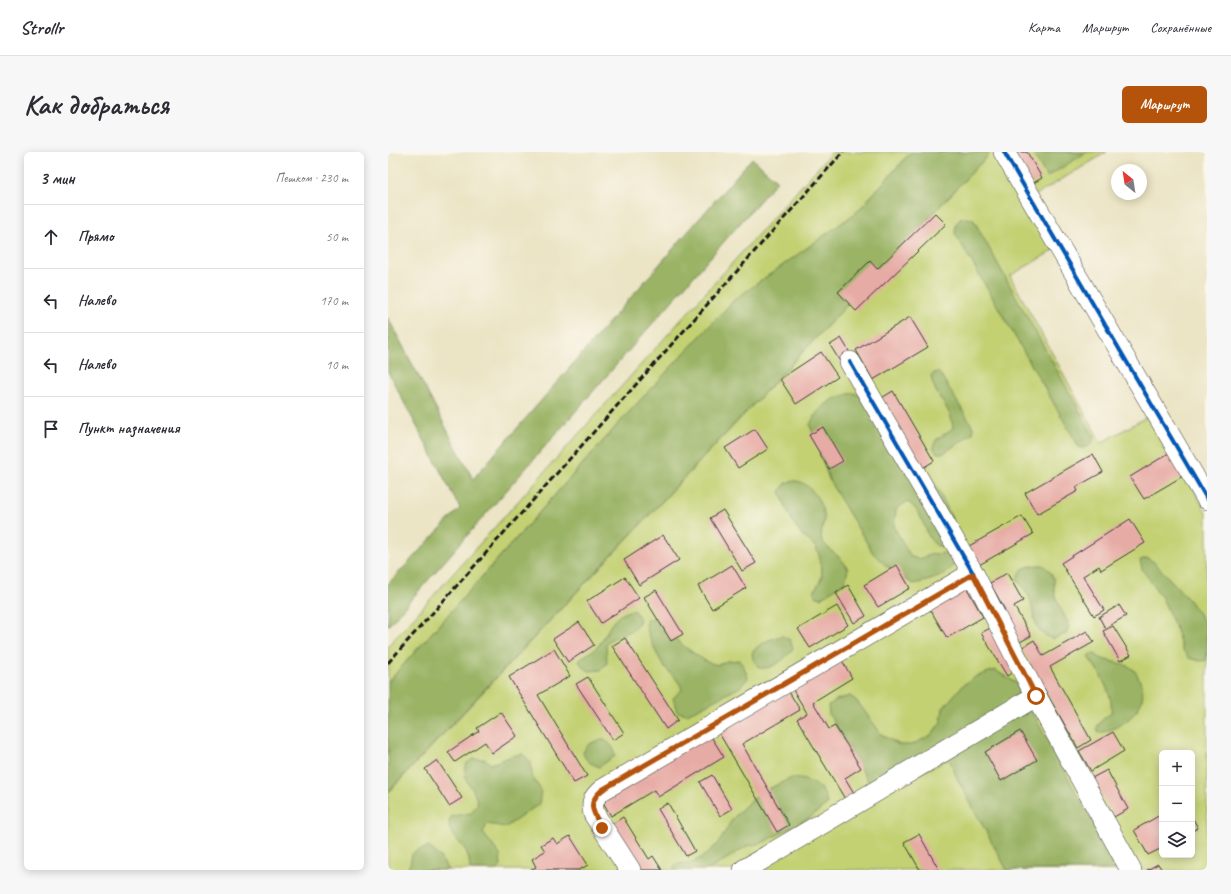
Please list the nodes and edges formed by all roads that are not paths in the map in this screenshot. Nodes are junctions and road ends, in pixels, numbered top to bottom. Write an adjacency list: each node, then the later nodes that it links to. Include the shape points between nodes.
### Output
1 (1004, 152): 3 (street)
2 (850, 362): 4 (street)
3 (1207, 499)
4 (973, 574): 5 (street); 6 (street, via 602,790 594,797 594,814)
5 (1036, 696): 7 (street); 8 (street)
6 (630, 870)
7 (744, 870)
8 (1131, 870)

